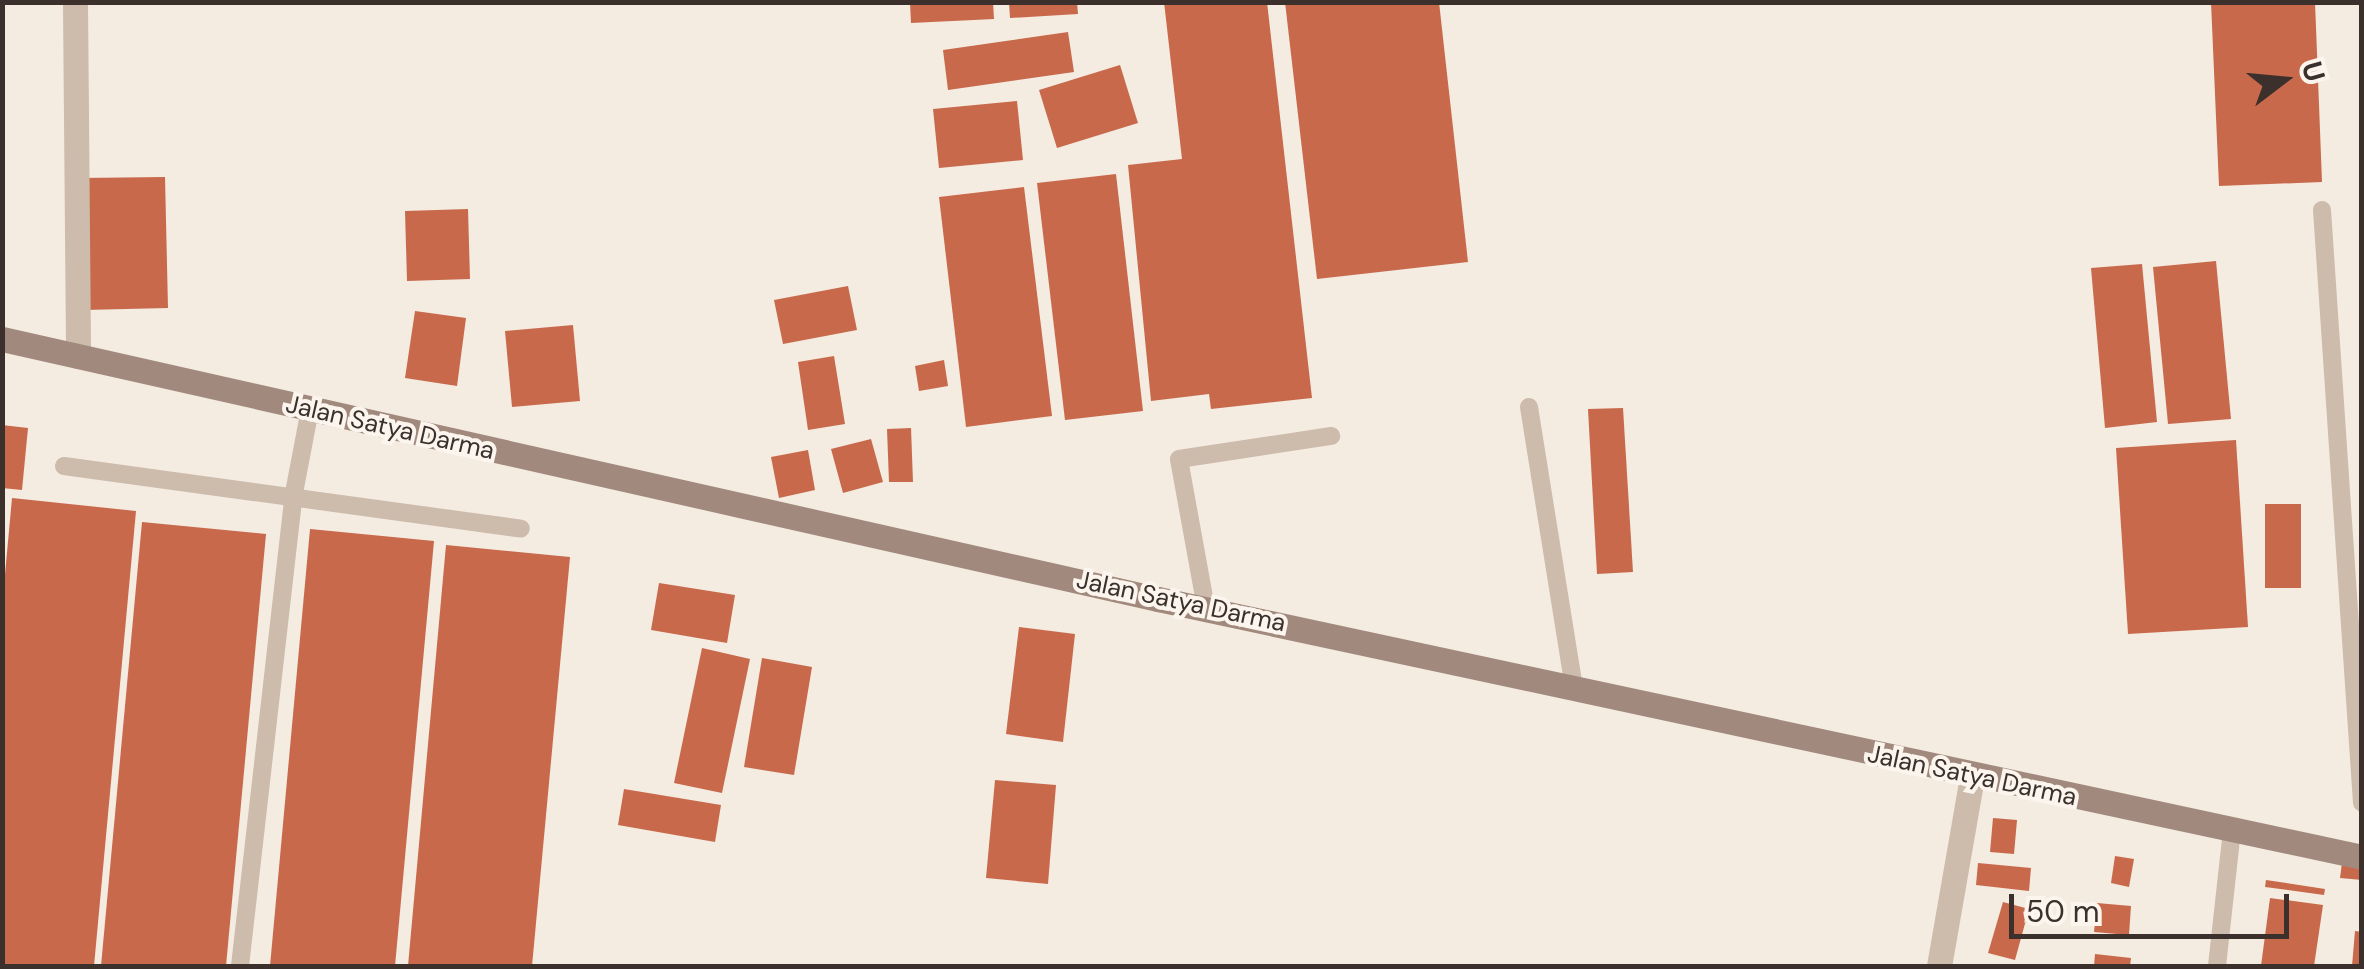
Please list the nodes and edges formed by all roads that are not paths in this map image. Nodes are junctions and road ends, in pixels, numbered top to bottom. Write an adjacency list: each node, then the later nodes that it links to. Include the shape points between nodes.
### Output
1 (76, 2): 4 (street)
2 (2322, 210): 14 (lane)
3 (2, 339): 4 (main road, Jalan Satya Darma)
4 (78, 356): 6 (main road, Jalan Satya Darma)
5 (1528, 407): 12 (lane)
6 (310, 408): 9 (lane); 11 (main road, Jalan Satya Darma)
7 (1331, 436): 11 (lane, via 1179,459)
8 (64, 466): 9 (lane)
9 (294, 494): 10 (lane); 17 (lane)
10 (522, 529)
11 (1206, 608): 12 (main road, Jalan Satya Darma)
12 (1574, 688): 13 (main road, Jalan Satya Darma)
13 (1972, 776): 15 (main road, Jalan Satya Darma); 18 (street)
14 (2362, 802)
15 (2232, 830): 16 (main road, Jalan Satya Darma); 19 (lane)
16 (2362, 857)
17 (240, 966)
18 (1939, 966)
19 (2217, 966)

